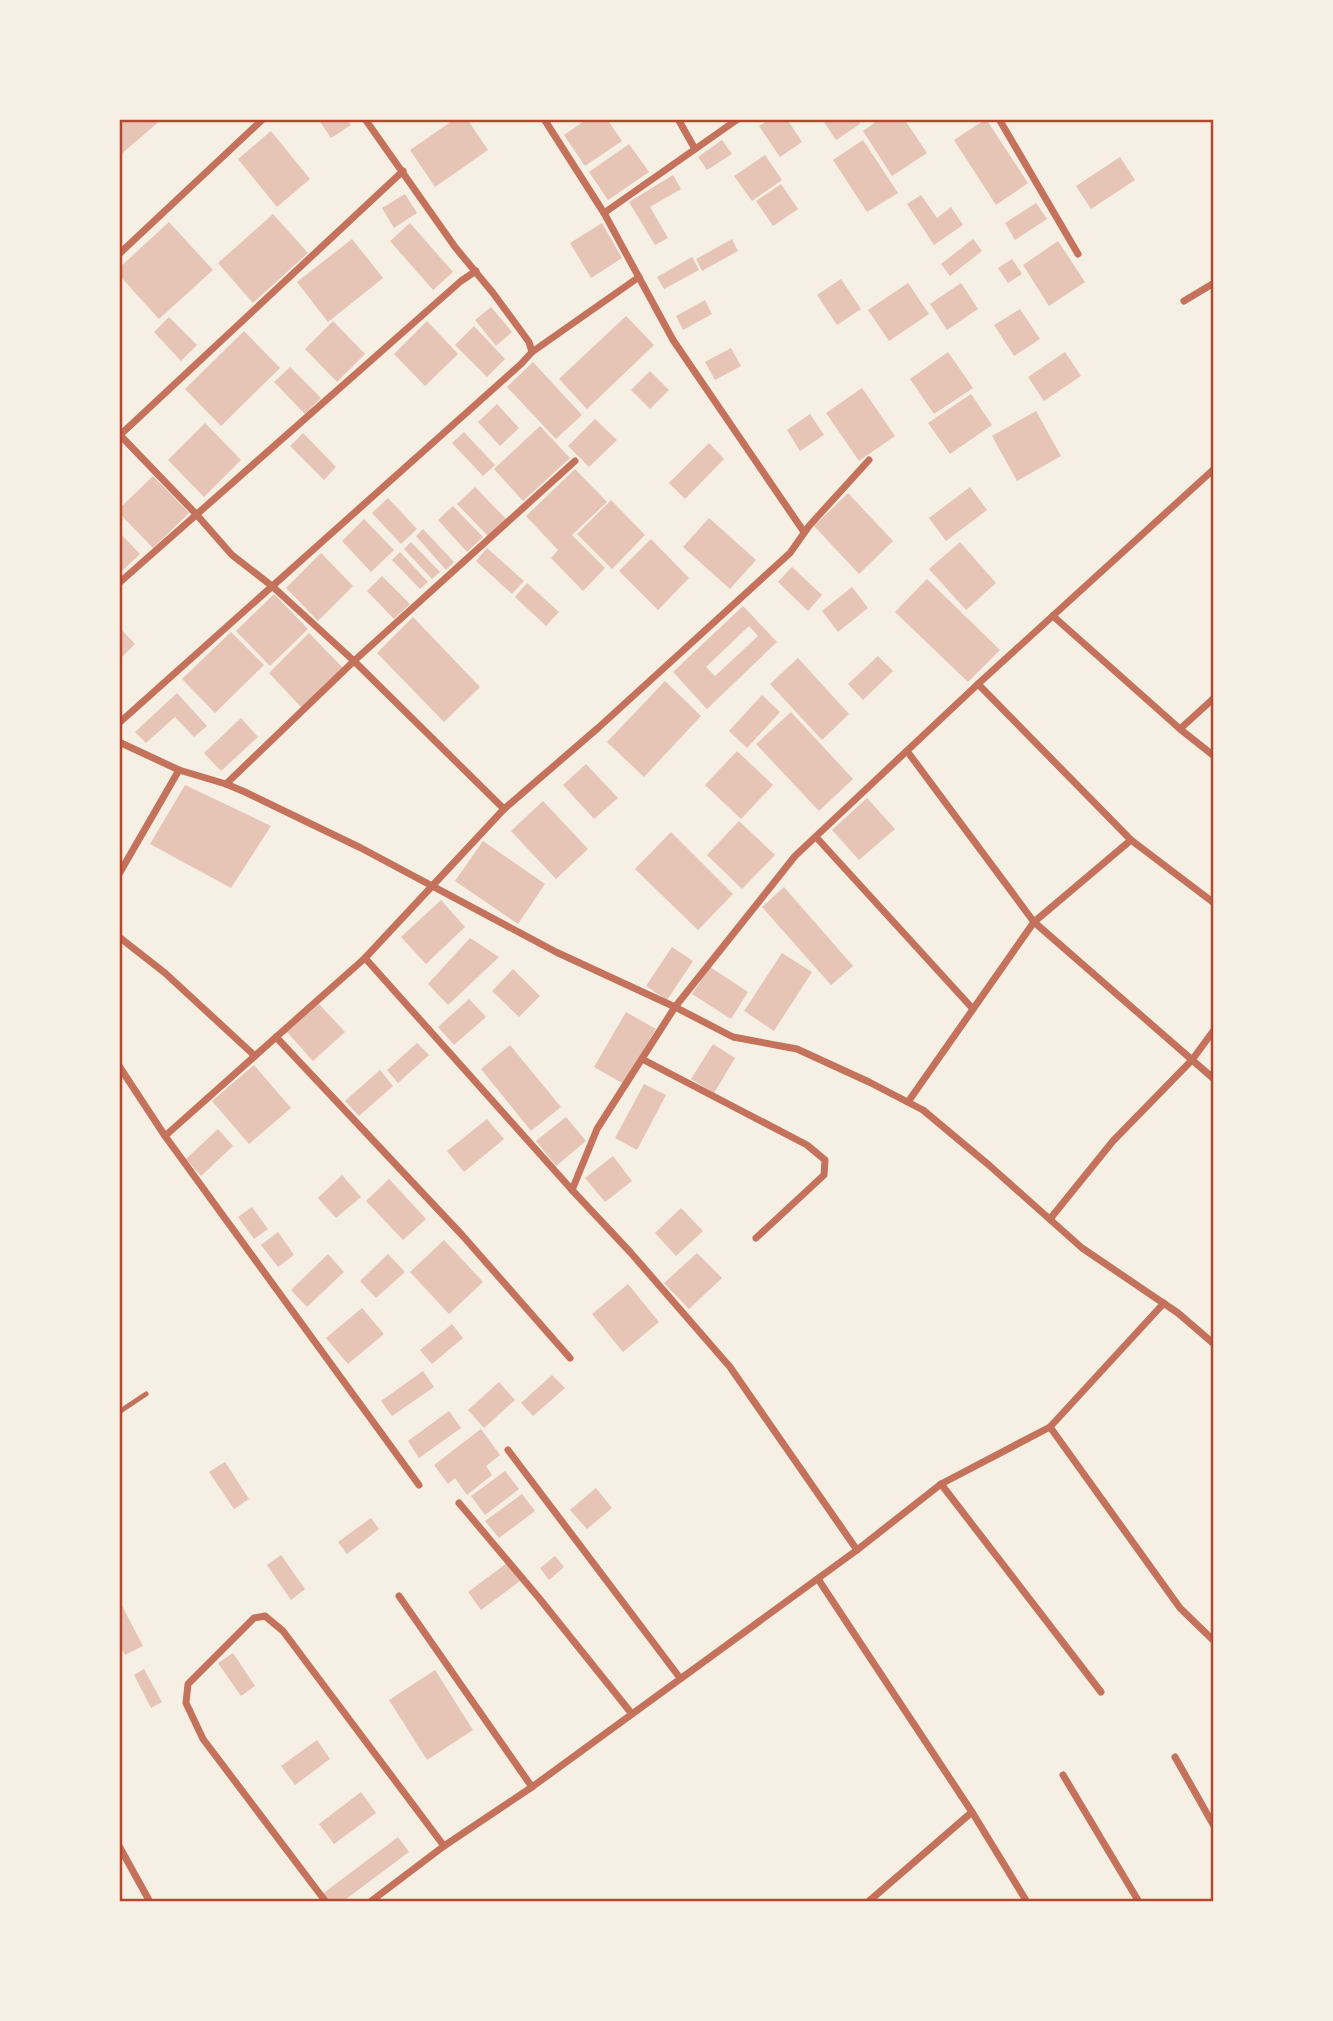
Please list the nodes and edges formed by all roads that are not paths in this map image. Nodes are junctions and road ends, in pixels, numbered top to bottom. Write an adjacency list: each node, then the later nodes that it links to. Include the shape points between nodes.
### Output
1 (263, 119): 10 (street)
2 (365, 119): 8 (street)
3 (544, 119): 9 (street)
4 (678, 119): 7 (street)
5 (738, 119): 7 (street)
6 (999, 119): 11 (street)
7 (695, 149): 9 (street)
8 (403, 171): 12 (street); 17 (street)
9 (604, 213): 13 (street)
10 (119, 254)
11 (1078, 254)
12 (475, 271): 16 (street, via 529,342); 21 (street)
13 (639, 277): 16 (street); 22 (street, via 673,340)
14 (1214, 282): 15 (street)
15 (1184, 301)
16 (531, 352): 24 (street)
17 (119, 436): 21 (street)
18 (869, 460): 22 (street)
19 (575, 461): 26 (street)
20 (1214, 469): 25 (street)
21 (197, 514): 23 (street); 24 (street, via 232,555)
22 (804, 532): 36 (street, via 790,553)
23 (119, 583)
24 (272, 586): 26 (street); 29 (street)
25 (1053, 616): 27 (street); 30 (street)
26 (354, 662): 35 (street); 36 (street)
27 (978, 684): 32 (street); 38 (street)
28 (1214, 698): 30 (street)
29 (119, 723)
30 (1180, 729): 33 (street)
31 (119, 742): 34 (street)
32 (906, 751): 37 (street); 42 (street)
33 (1214, 756)
34 (179, 770): 35 (street); 39 (street)
35 (226, 784): 40 (street)
36 (504, 809): 40 (street)
37 (816, 836): 45 (street); 46 (street)
38 (1131, 840): 41 (street); 42 (street)
39 (119, 874)
40 (430, 886): 44 (street); 45 (street)
41 (1214, 903)
42 (1034, 922): 46 (street); 51 (street)
43 (119, 937): 49 (street)
44 (365, 958): 48 (street); 56 (street)
45 (675, 1007): 50 (street); 54 (street, via 733,1037 797,1049)
46 (973, 1009): 54 (street)
47 (1214, 1030): 51 (street)
48 (276, 1037): 49 (street); 61 (street)
49 (255, 1056): 55 (street)
50 (642, 1059): 56 (street, via 597,1129); 58 (street, via 807,1145 825,1160 824,1175)
51 (1192, 1060): 53 (street); 57 (street, via 1113,1141)
52 (119, 1066): 55 (street)
53 (1214, 1079)
54 (908, 1102): 57 (street)
55 (165, 1136): 67 (street)
56 (572, 1190): 69 (street, via 730,1367)
57 (1050, 1219): 59 (street, via 1082,1248)
58 (756, 1238)
59 (1164, 1303): 60 (street); 64 (street)
60 (1214, 1343)
61 (570, 1358)
62 (146, 1394): 63 (lane)
63 (119, 1412)
64 (1050, 1427): 66 (street); 72 (street, via 1180,1608)
65 (508, 1450): 73 (street)
66 (942, 1484): 69 (street); 74 (street)
67 (419, 1485)
68 (459, 1503): 75 (street)
69 (857, 1550): 70 (street)
70 (818, 1579): 73 (street); 79 (street)
71 (399, 1596): 78 (street)
72 (1214, 1641)
73 (680, 1678): 75 (street)
74 (1101, 1692)
75 (632, 1714): 78 (street)
76 (1175, 1757): 80 (street)
77 (1063, 1775): 88 (street)
78 (532, 1787): 82 (street)
79 (972, 1812): 86 (street); 87 (street)
80 (1214, 1826)
81 (119, 1846): 83 (street)
82 (444, 1846): 84 (street, via 283,1631 265,1616 254,1618 188,1684 186,1703 203,1739); 85 (street)
83 (150, 1902)
84 (326, 1902)
85 (370, 1902)
86 (868, 1902)
87 (1027, 1902)
88 (1139, 1902)

